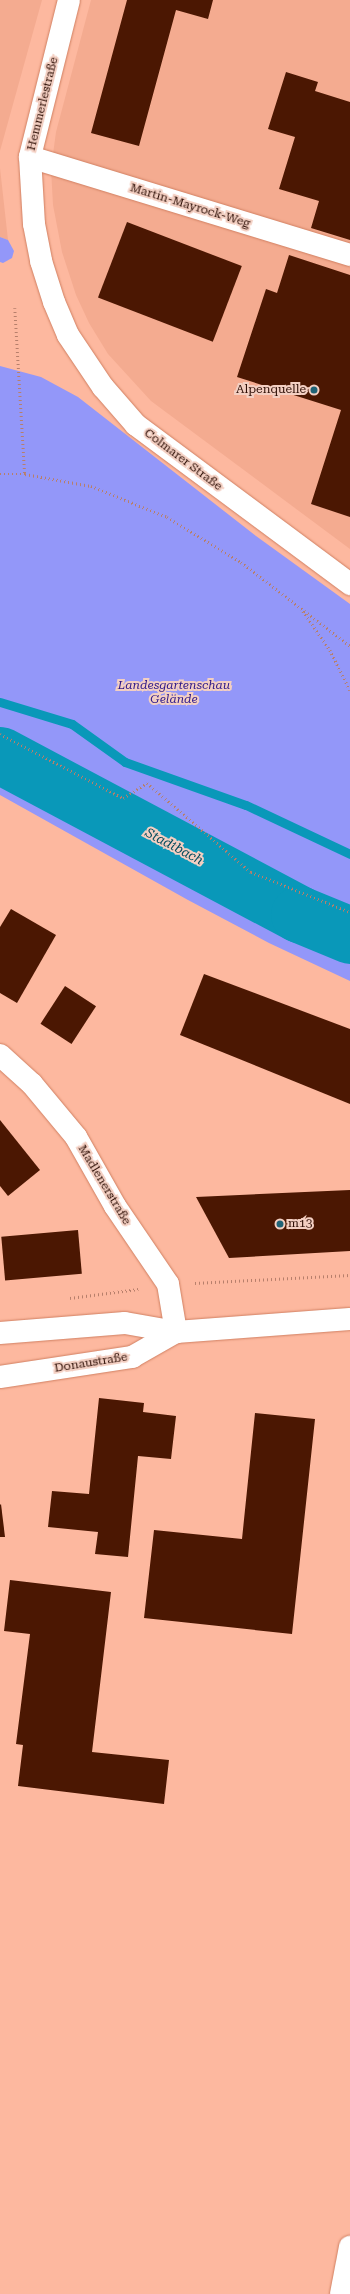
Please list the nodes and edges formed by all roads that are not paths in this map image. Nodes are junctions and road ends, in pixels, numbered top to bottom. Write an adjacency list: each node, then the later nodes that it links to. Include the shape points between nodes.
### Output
1 (69, 0): 2 (street, Hemmerlestraße)
2 (30, 156): 3 (street, Martin-Mayrock-Weg); 4 (street, Hemmerlestraße, via 34,224 41,261)
3 (350, 255)
4 (54, 302): 5 (street, Colmarer Straße, via 68,335 85,361 136,425)
5 (350, 584)
6 (0, 1055): 8 (street, Madlenerstraße, via 32,1084 76,1137 115,1206 168,1284)
7 (350, 1319): 8 (street, Donaustraße)
8 (176, 1332): 9 (street, Donaustraße, via 125,1323); 10 (street, Donaustraße, via 132,1357)
9 (0, 1334)
10 (0, 1377)
11 (350, 2247): 12 (street)
12 (341, 2294)

